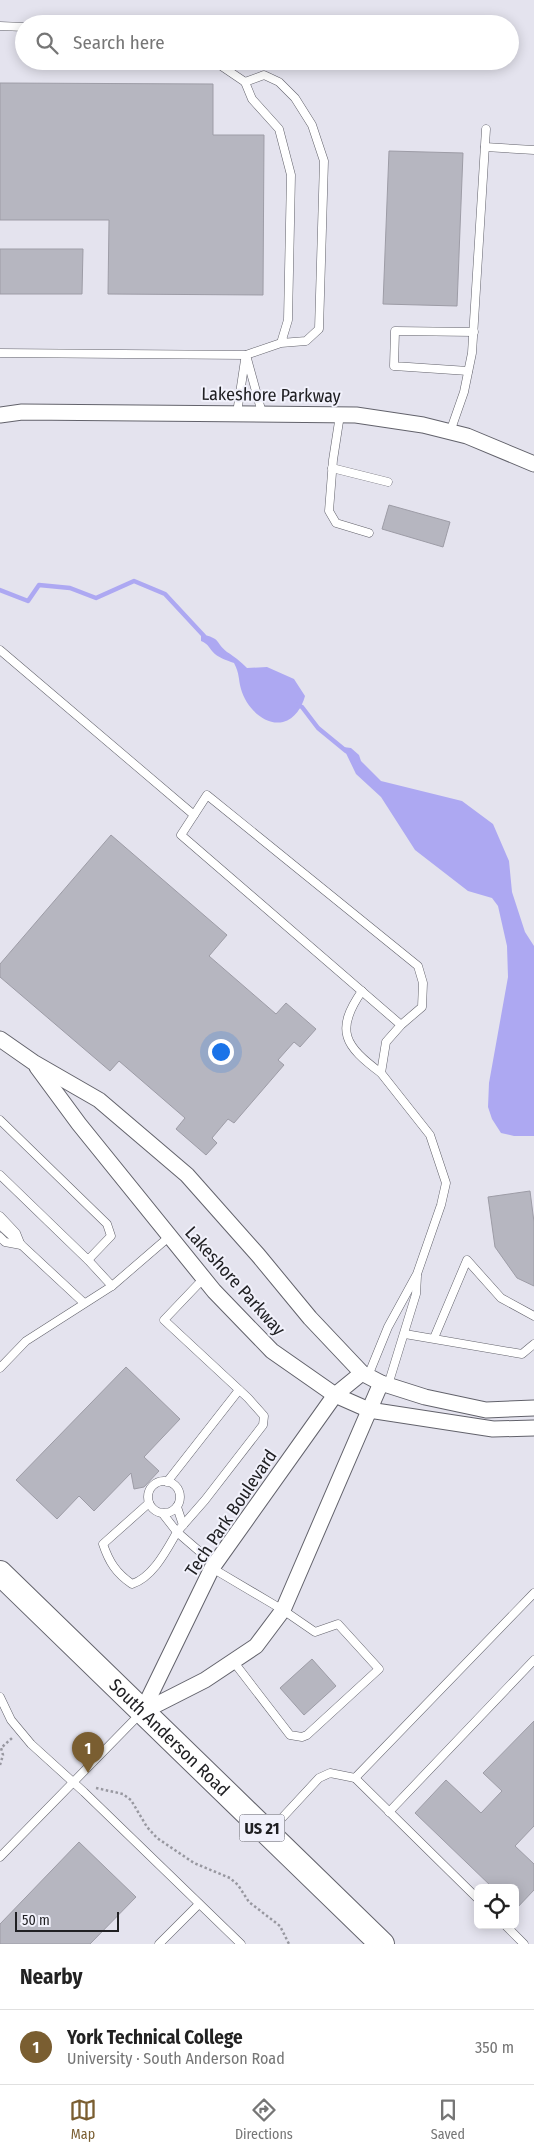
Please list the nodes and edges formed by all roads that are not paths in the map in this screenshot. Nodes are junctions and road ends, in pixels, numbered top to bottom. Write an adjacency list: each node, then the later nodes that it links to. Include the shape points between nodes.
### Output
1 (0, 26): 2 (lane)
2 (15, 27)
3 (227, 70): 4 (lane)
4 (244, 82): 9 (lane, via 252,99 279,130 291,175 288,320); 9 (lane, via 264,75 279,82 295,98 312,125 324,161 319,329 306,341)
5 (486, 129): 6 (lane)
6 (486, 147): 7 (lane); 8 (lane)
7 (534, 150)
8 (474, 332): 12 (lane); 12 (lane, via 395,331 394,366)
9 (281, 344): 11 (lane)
10 (0, 353): 11 (lane)
11 (246, 356): 13 (lane); 14 (lane)
12 (468, 371): 17 (lane)
13 (237, 413): 14 (street, Lakeshore Parkway); 15 (street, Lakeshore Parkway, via 22,412)
14 (262, 413): 16 (street, Lakeshore Parkway)
15 (0, 415)
16 (340, 415): 17 (street, Lakeshore Parkway); 19 (lane)
17 (450, 432): 18 (street, Lakeshore Parkway)
18 (534, 464)
19 (332, 468): 20 (lane); 21 (lane, via 329,511 336,523)
20 (388, 482)
21 (369, 533)
22 (0, 650): 23 (lane)
23 (194, 815): 24 (lane, via 182,835); 25 (lane, via 207,795 418,966 423,983 422,1007)
24 (362, 991): 25 (lane); 28 (lane, via 346,1023 349,1042 358,1056)
25 (401, 1025): 28 (lane, via 386,1042)
26 (0, 1039): 27 (street, Lakeshore Parkway)
27 (33, 1062): 33 (street, Lakeshore Parkway); 46 (street, Lakeshore Parkway, via 99,1100 187,1175 310,1318)
28 (380, 1073): 37 (lane, via 430,1135 446,1182)
29 (0, 1120): 36 (lane, via 107,1224 111,1236)
30 (0, 1175): 36 (lane)
31 (0, 1216): 35 (lane, via 16,1233)
32 (0, 1225): 35 (lane)
33 (170, 1236): 38 (street, Lakeshore Parkway); 39 (lane)
34 (0, 1237): 35 (lane, via 5,1242)
35 (21, 1245): 40 (lane)
36 (88, 1260): 39 (lane)
37 (417, 1274): 42 (lane, via 416,1294); 46 (lane, via 388,1327)
38 (204, 1278): 47 (lane, via 164,1320); 48 (street, Lakeshore Parkway, via 272,1351)
39 (112, 1286): 40 (lane)
40 (84, 1303): 45 (lane, via 26,1341)
41 (534, 1316): 43 (lane, via 501,1298 467,1260)
42 (405, 1334): 43 (lane); 46 (lane)
43 (434, 1338): 44 (lane, via 522,1354)
44 (534, 1344)
45 (0, 1368)
46 (375, 1379): 48 (street, Tech Park Boulevard); 49 (street, Lakeshore Parkway, via 425,1397 486,1410); 50 (street)
47 (239, 1390): 52 (lane); 56 (lane, via 264,1416 263,1425)
48 (336, 1395): 50 (street, Lakeshore Parkway); 58 (street, Tech Park Boulevard)
49 (534, 1408)
50 (369, 1410): 51 (street, Lakeshore Parkway, via 493,1429); 61 (street)
51 (534, 1428)
52 (167, 1482): 53 (lane, via 153,1486 148,1494); 54 (lane, via 179,1491)
53 (148, 1503): 55 (lane); 57 (lane, via 103,1544 109,1561 120,1576 132,1584 143,1580 166,1552)
54 (177, 1507): 55 (lane); 56 (lane)
55 (163, 1514): 57 (lane)
56 (183, 1524): 57 (lane)
57 (177, 1532): 58 (lane)
58 (213, 1566): 61 (lane); 65 (street, Tech Park Boulevard)
59 (0, 1573): 65 (main road, South Anderson Road / US 21)
60 (534, 1593): 66 (lane)
61 (283, 1610): 63 (street, via 256,1646); 63 (lane, via 315,1632 338,1624 379,1669 307,1735 294,1737)
62 (534, 1660): 68 (lane)
63 (233, 1661): 65 (street, via 205,1680)
64 (0, 1697): 67 (lane, via 11,1720 31,1744)
65 (142, 1712): 67 (lane); 69 (main road, South Anderson Road / US 21)
66 (356, 1778): 68 (lane); 69 (lane, via 330,1773 320,1778)
67 (74, 1782): 70 (lane); 72 (lane)
68 (389, 1812): 71 (lane)
69 (267, 1833): 76 (main road, South Anderson Road / US 21)
70 (0, 1857)
71 (474, 1894)
72 (199, 1904): 74 (lane); 75 (lane)
73 (509, 1929): 77 (lane)
74 (158, 1944)
75 (241, 1944)
76 (382, 1944)
77 (524, 1944)

